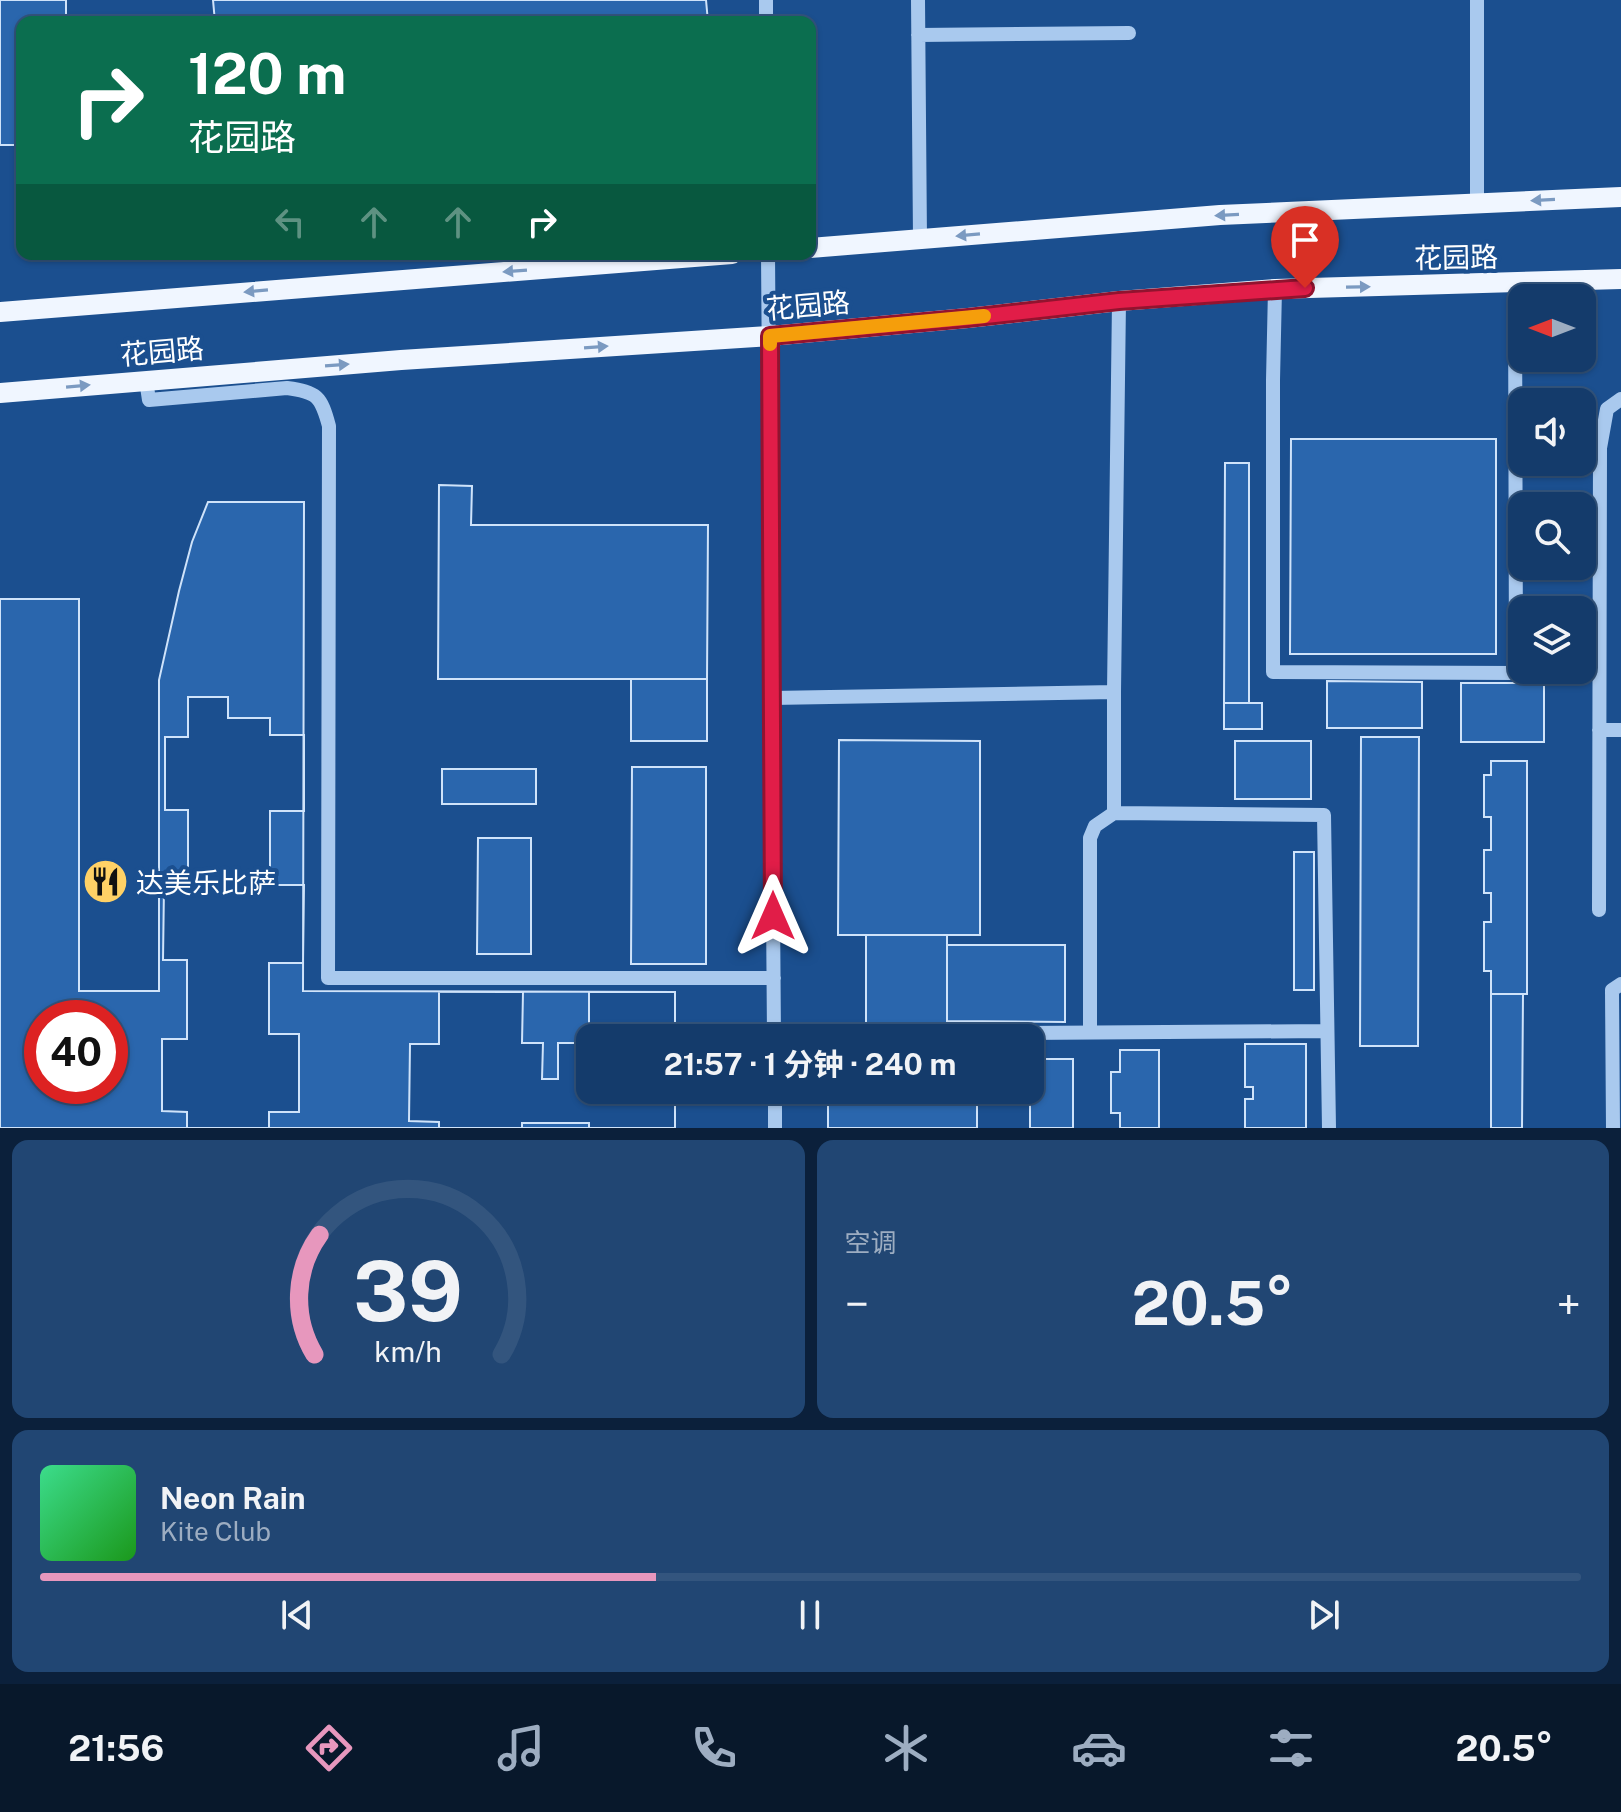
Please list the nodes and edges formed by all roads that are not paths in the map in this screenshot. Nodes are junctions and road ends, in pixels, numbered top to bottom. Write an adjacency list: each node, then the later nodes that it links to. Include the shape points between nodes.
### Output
1 (918, 0): 4 (street)
2 (1477, 0): 6 (street)
3 (1129, 33): 4 (street)
4 (918, 35): 7 (street)
5 (1621, 197): 6 (main road, 花园路, one-way to 6)
6 (1477, 204): 7 (main road, 花园路, one-way to 7, via 1220,215)
7 (920, 239): 8 (main road, 花园路)
8 (816, 248)
9 (656, 260): 16 (main road, 花园路, one-way to 16)
10 (768, 260): 17 (street)
11 (1621, 279): 13 (main road, 花园路)
12 (1508, 284): 14 (main road, 花园路, one-way to 12)
13 (1515, 284)
14 (1275, 289): 15 (main road, 花园路); 18 (street, via 1273,672 1516,673)
15 (1119, 301): 17 (main road, 花园路); 22 (street)
16 (0, 312)
17 (770, 336): 19 (main road, 花园路, one-way to 17); 23 (street)
18 (1515, 372)
19 (146, 380): 20 (main road, 花园路, one-way to 19); 28 (street, via 149,400 287,388 308,391 324,405 329,426 328,978)
20 (0, 393)
21 (1621, 399): 24 (street, via 1607,409 1600,448)
22 (1114, 692): 23 (street); 26 (street)
23 (772, 698): 28 (street)
24 (1599, 730): 25 (street); 27 (street)
25 (1621, 730)
26 (1114, 813): 31 (street, via 1324,815); 33 (street, via 1095,826 1090,838)
27 (1599, 910)
28 (774, 978): 30 (street)
29 (1621, 984): 37 (street, via 1612,990)
30 (774, 1024)
31 (1327, 1031): 33 (street); 36 (street)
32 (1044, 1033): 33 (street)
33 (1090, 1033)
34 (775, 1104): 35 (street)
35 (775, 1128)
36 (1329, 1128)
37 (1613, 1128)

